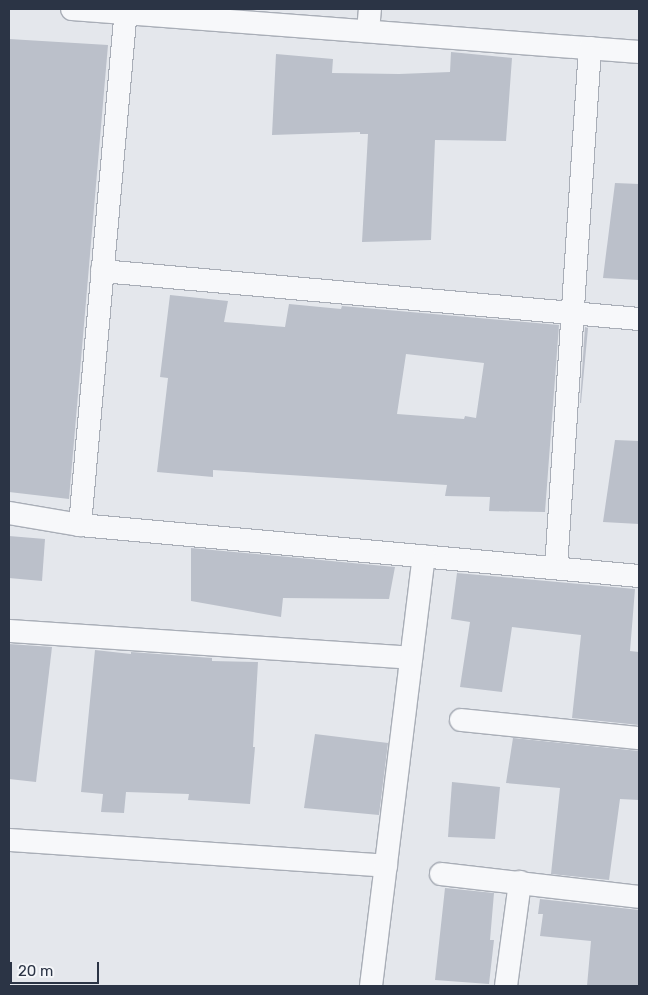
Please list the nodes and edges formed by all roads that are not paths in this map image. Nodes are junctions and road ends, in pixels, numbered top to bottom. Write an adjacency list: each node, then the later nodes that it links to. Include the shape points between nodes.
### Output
1 (72, 9): 3 (street)
2 (370, 9): 4 (street)
3 (126, 11): 4 (street); 7 (street)
4 (368, 31): 5 (street)
5 (590, 48): 6 (street); 8 (street)
6 (639, 52)
7 (102, 271): 8 (street); 11 (street)
8 (572, 314): 9 (street); 13 (street)
9 (639, 319)
10 (9, 514): 11 (street)
11 (80, 525): 12 (street)
12 (424, 556): 13 (street); 16 (street)
13 (556, 568): 14 (street)
14 (639, 576)
15 (9, 631): 16 (street)
16 (412, 658): 20 (street)
17 (461, 720): 18 (street)
18 (639, 738)
19 (9, 840): 20 (street)
20 (386, 866): 24 (street)
21 (441, 874): 22 (street)
22 (520, 882): 23 (street); 25 (street)
23 (639, 897)
24 (371, 986)
25 (506, 986)

